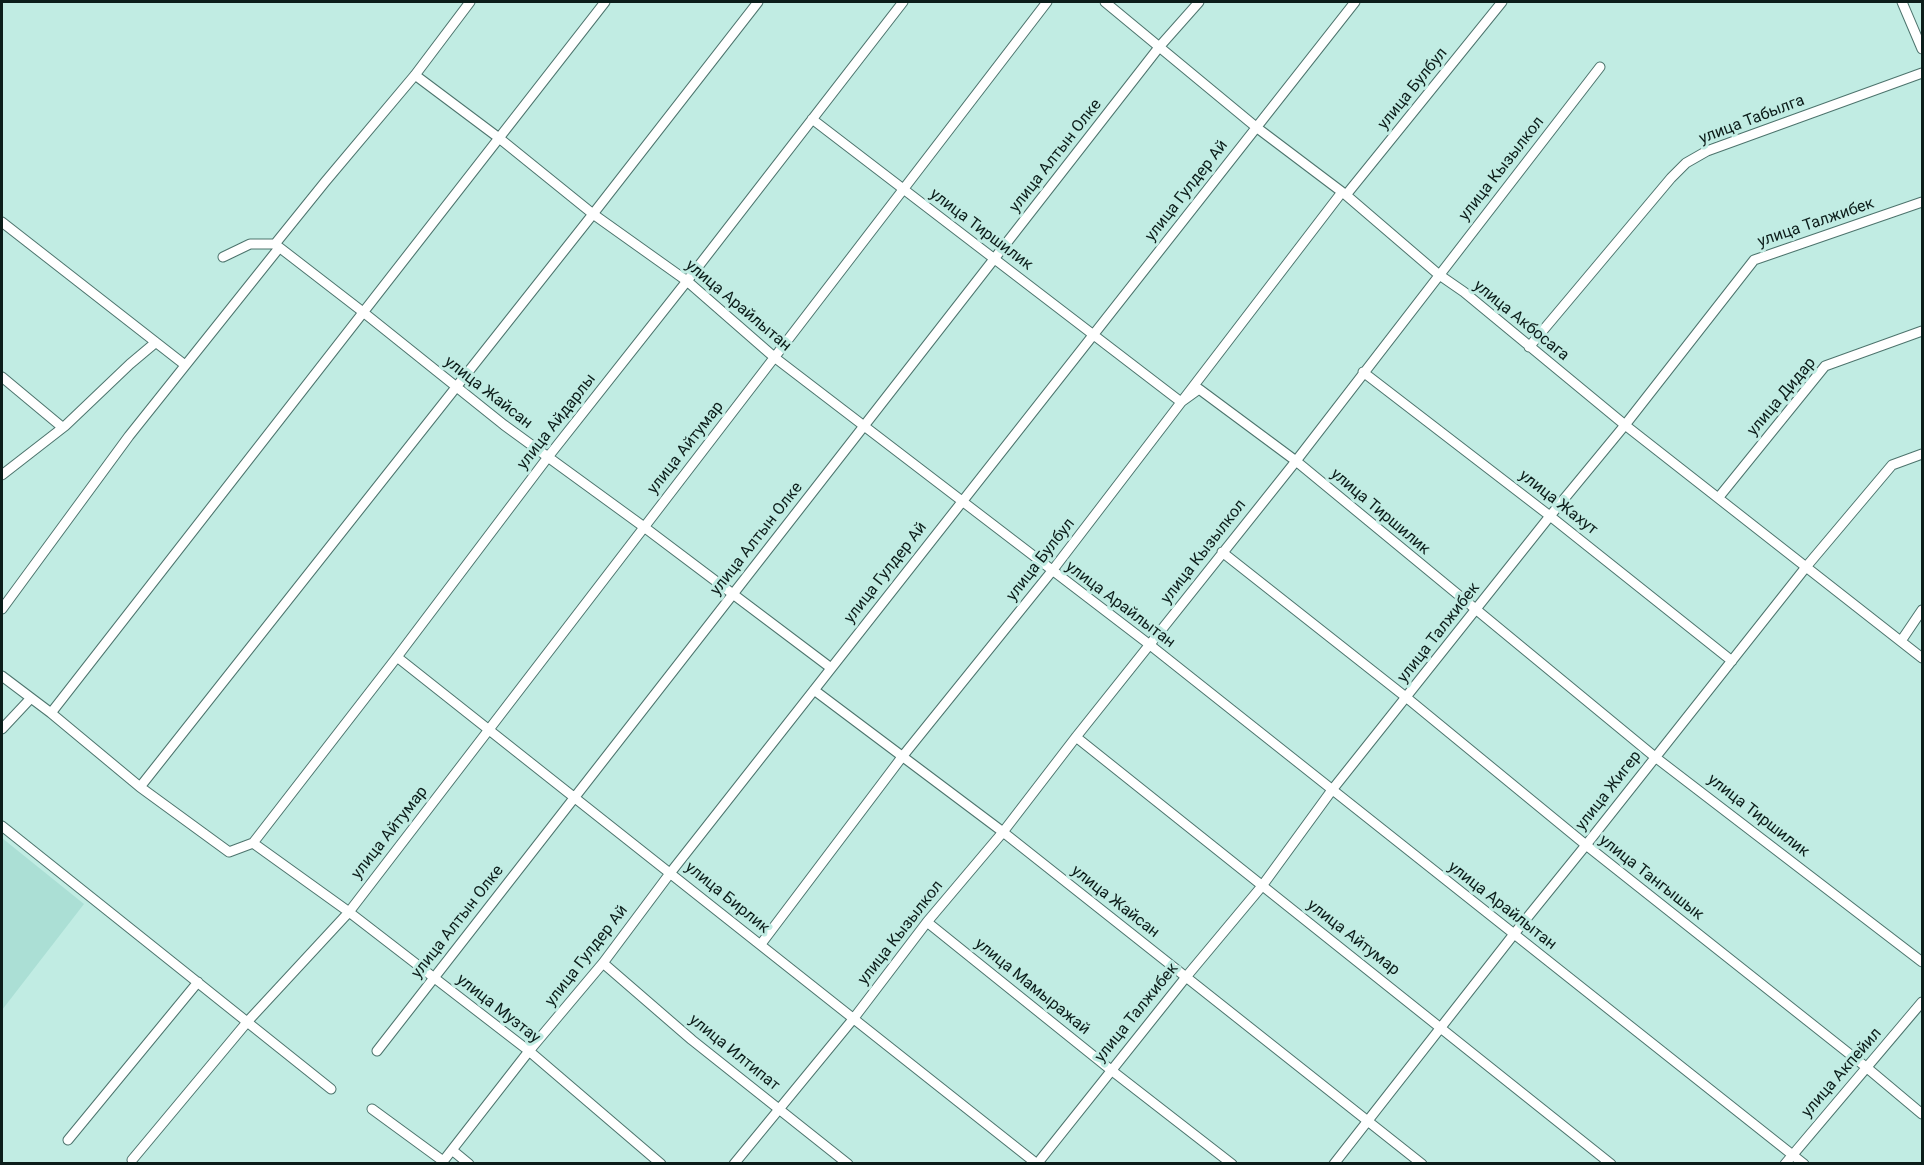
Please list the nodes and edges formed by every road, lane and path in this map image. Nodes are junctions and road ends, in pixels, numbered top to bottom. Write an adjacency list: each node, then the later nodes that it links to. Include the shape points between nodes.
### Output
1 (470, 2): 15 (street)
2 (605, 2): 18 (street)
3 (758, 2): 22 (street)
4 (903, 2): 16 (street, улица Айдарлы)
5 (1047, 2): 19 (street, улица Айтумар)
6 (1105, 2): 11 (street, улица Акбосага)
7 (1199, 2): 11 (street, улица Алтын Олке)
8 (1355, 2): 17 (street, улица Гулдер Ай)
9 (1502, 2): 20 (street, улица Булбул)
10 (1902, 2): 12 (street)
11 (1160, 46): 17 (street, улица Акбосага); 26 (street, улица Алтын Олке)
12 (1923, 49)
13 (1600, 67): 27 (street, улица Кызылкол)
14 (1923, 73): 33 (street, улица Табылга, via 1707,151 1686,163)
15 (415, 75): 18 (street, улица Арайлытан); 24 (street, via 324,182)
16 (812, 119): 19 (street, улица Тиршилик); 28 (street, улица Айдарлы)
17 (1256, 127): 20 (street, улица Акбосага); 31 (street, улица Гулдер Ай)
18 (499, 138): 22 (street, улица Арайлытан); 29 (street)
19 (903, 189): 26 (street, улица Тиршилик); 34 (street, улица Айтумар)
20 (1344, 194): 27 (street, улица Акбосага); 39 (street, улица Булбул)
21 (1923, 202): 40 (street, улица Талжибек, via 1754,260)
22 (593, 214): 28 (street, улица Арайлытан); 38 (street)
23 (2, 222): 32 (street)
24 (277, 246): 25 (street, via 250,244); 29 (street, улица Жайсан); 35 (street)
25 (223, 257)
26 (994, 259): 31 (street, улица Тиршилик); 42 (street, улица Алтын Олке)
27 (1438, 274): 33 (street, улица Акбосага); 36 (street, улица Кызылкол)
28 (687, 281): 34 (street, улица Арайлытан); 44 (street, улица Айдарлы)
29 (363, 312): 38 (street, улица Жайсан); 68 (street)
30 (1923, 331): 47 (street, улица Дидар, via 1825,366)
31 (1093, 334): 39 (street, улица Тиршилик); 48 (street, улица Гулдер Ай)
32 (155, 342): 35 (street); 41 (street)
33 (1529, 347): 40 (street, улица Акбосага)
34 (774, 357): 42 (street, улица Арайлытан); 50 (street, улица Айтумар)
35 (185, 365): 55 (street)
36 (1364, 372): 45 (street, улица Кызылкол); 49 (street, улица Жахут)
37 (2, 377): 41 (street)
38 (456, 387): 44 (street, улица Жайсан); 74 (street)
39 (1181, 402): 45 (street, улица Тиршилик, via 1199,389); 53 (street, улица Булбул)
40 (1625, 425): 47 (street, улица Акбосага); 49 (street, улица Талжибек)
41 (62, 427): 46 (street)
42 (864, 427): 48 (street, улица Арайлытан); 54 (street, улица Алтын Олке)
43 (1923, 454): 52 (street, улица Жигер, via 1892,465)
44 (548, 457): 50 (street, улица Жайсан); 60 (street, улица Айдарлы)
45 (1296, 461): 51 (street, улица Кызылкол); 57 (street, улица Тиршилик)
46 (2, 475)
47 (1719, 497): 52 (street, улица Акбосага)
48 (961, 502): 53 (street, улица Арайлытан); 63 (street, улица Гулдер Ай)
49 (1550, 516): 57 (street, улица Талжибек); 62 (street, улица Жахут)
50 (644, 527): 54 (street, улица Жайсан); 70 (street, улица Айтумар)
51 (1222, 552): 59 (street, улица Кызылкол); 67 (street, улица Тангышык)
52 (1806, 567): 58 (street, улица Акбосага); 62 (street, улица Жигер)
53 (1052, 571): 59 (street, улица Арайлытан); 73 (street, улица Булбул)
54 (733, 594): 63 (street, улица Жайсан); 76 (street, улица Алтын Олке)
55 (2, 609)
56 (1923, 609): 58 (street)
57 (1476, 610): 67 (street, улица Талжибек); 72 (street, улица Тиршилик)
58 (1901, 641): 61 (street, улица Акбосага)
59 (1150, 645): 71 (street, улица Кызылкол); 75 (street, улица Арайлытан)
60 (397, 657): 70 (street, улица Бирлик); 79 (street, улица Айдарлы)
61 (1923, 658)
62 (1732, 661): 72 (street, улица Жигер)
63 (831, 668): 65 (street, улица Гулдер Ай)
64 (2, 676): 66 (street)
65 (813, 690): 73 (street, улица Жайсан); 81 (street, улица Гулдер Ай)
66 (31, 698): 68 (street); 69 (street)
67 (1407, 698): 75 (street, улица Талжибек); 80 (street, улица Тангышык)
68 (51, 713): 74 (street)
69 (2, 729)
70 (489, 729): 76 (street, улица Бирлик); 83 (street, улица Айтумар)
71 (1076, 737): 78 (street, улица Кызылкол); 82 (street, улица Айтумар)
72 (1656, 756): 80 (street, улица Жигер); 87 (street, улица Тиршилик)
73 (902, 757): 78 (street, улица Жайсан); 86 (street, улица Булбул)
74 (140, 787): 79 (street, via 229,852)
75 (1332, 790): 82 (street, улица Талжибек); 85 (street, улица Арайлытан)
76 (575, 797): 81 (street, улица Бирлик); 90 (street, улица Алтын Олке)
77 (2, 826): 91 (street)
78 (1003, 832): 84 (street, улица Кызылкол); 89 (street, улица Жайсан)
79 (253, 843): 83 (street, улица Музтау)
80 (1586, 845): 85 (street, улица Жигер); 98 (street, улица Тангышык)
81 (671, 872): 86 (street, улица Бирлик); 88 (street, улица Гулдер Ай)
82 (1262, 886): 89 (street, улица Талжибек); 95 (street, улица Айтумар)
83 (349, 912): 90 (street, улица Музтау); 94 (street, улица Айтумар)
84 (927, 922): 93 (street, улица Кызылкол); 99 (street, улица Мамыражай)
85 (1514, 934): 95 (street, улица Жигер); 107 (street, улица Арайлытан)
86 (761, 944): 93 (street, улица Бирлик)
87 (1923, 962)
88 (603, 963): 97 (street, улица Гулдер Ай); 102 (street, улица Илтипат)
89 (1186, 977): 99 (street, улица Талжибек); 104 (street, улица Жайсан)
90 (433, 978): 96 (street, улица Алтын Олке); 97 (street, улица Музтау)
91 (198, 982): 94 (street); 105 (street)
92 (1923, 1002): 98 (street, улица Акпейил)
93 (854, 1018): 102 (street, улица Кызылкол); 114 (street, улица Бирлик)
94 (248, 1021): 100 (street); 108 (street, улица Айтумар)
95 (1441, 1027): 104 (street, улица Жигер); 118 (street, улица Айтумар)
96 (377, 1051)
97 (528, 1051): 106 (street, улица Гулдер Ай); 111 (street, улица Музтау)
98 (1866, 1067): 103 (street, улица Тангышык); 107 (street, улица Акпейил)
99 (1111, 1070): 114 (street, улица Талжибек); 115 (street, улица Мамыражай)
100 (331, 1089)
101 (372, 1109): 109 (street)
102 (779, 1109): 112 (street, улица Кызылкол); 113 (street, улица Илтипат)
103 (1923, 1114)
104 (1367, 1120): 116 (street, улица Жигер); 117 (street, улица Жайсан)
105 (68, 1140)
106 (452, 1150): 109 (street, улица Гулдер Ай); 110 (street)
107 (1792, 1154): 119 (street, улица Акпейил); 120 (street, улица Арайлытан)
108 (132, 1160)
109 (442, 1162)
110 (469, 1164)
111 (661, 1164)
112 (734, 1164)
113 (848, 1164)
114 (1037, 1164)
115 (1232, 1164)
116 (1334, 1164)
117 (1422, 1164)
118 (1611, 1164)
119 (1785, 1164)
120 (1804, 1164)

